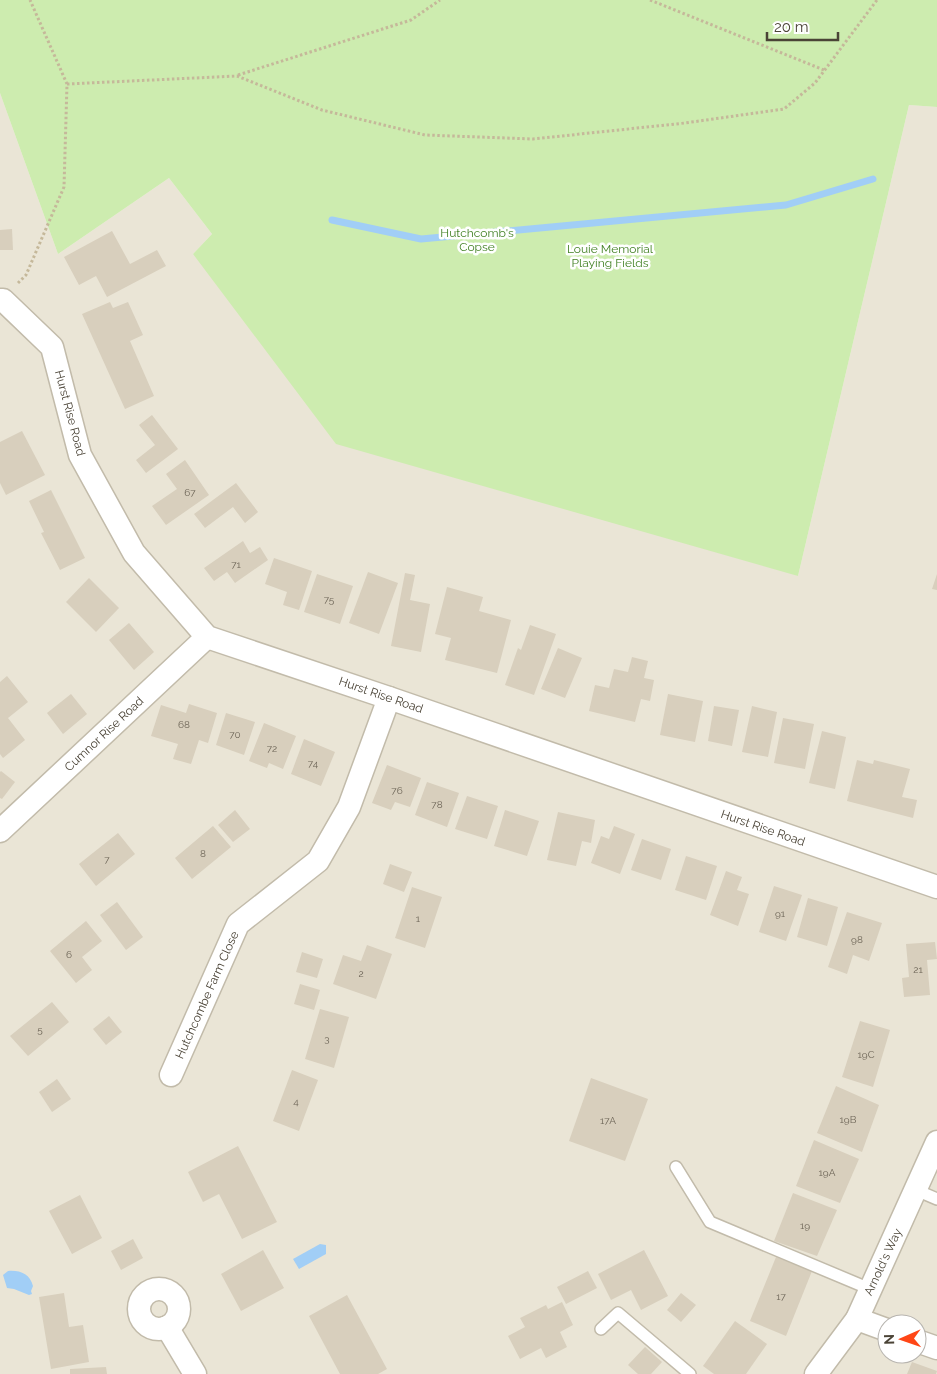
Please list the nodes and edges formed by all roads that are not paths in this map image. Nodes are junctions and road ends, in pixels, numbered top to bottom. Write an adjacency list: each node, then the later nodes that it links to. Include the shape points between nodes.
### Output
1 (1, 300): 2 (street, Hurst Rise Road, via 52,347 80,455 134,553)
2 (207, 637): 3 (street, Hurst Rise Road); 4 (street, Cumnor Rise Road)
3 (389, 698): 5 (street, Hurst Rise Road); 6 (street, Hutchcombe Farm Close, via 349,808 318,861 238,924)
4 (0, 831)
5 (937, 887)
6 (171, 1075)
7 (937, 1142): 9 (street, Arnold's Way)
8 (676, 1167): 11 (lane, via 710,1222)
9 (916, 1190): 10 (lane); 11 (street, Arnold's Way)
10 (937, 1199)
11 (870, 1290): 12 (street, Arnold's Way)
12 (857, 1319): 13 (street); 18 (street, Arnold's Way)
13 (877, 1326)
14 (167, 1327): 16 (street)
15 (601, 1329): 17 (lane, via 618,1313)
16 (195, 1374)
17 (690, 1374)
18 (816, 1374)

